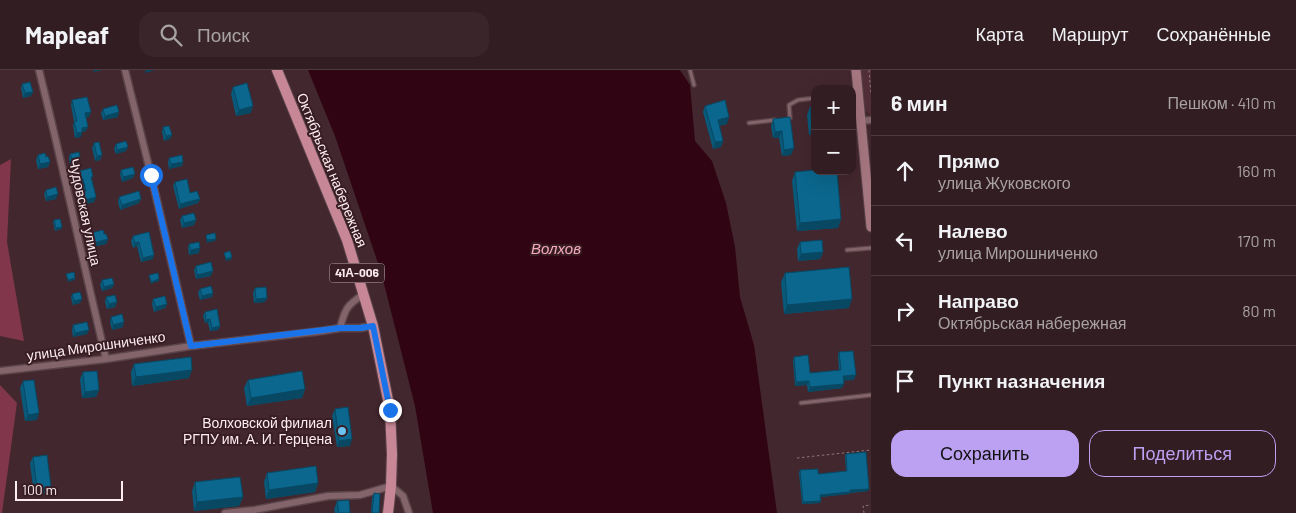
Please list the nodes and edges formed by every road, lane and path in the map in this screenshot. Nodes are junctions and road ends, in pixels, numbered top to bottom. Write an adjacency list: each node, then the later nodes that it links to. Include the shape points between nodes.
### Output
1 (39, 70): 22 (street, Чудовская улица)
2 (125, 70): 21 (street)
3 (277, 70): 18 (main road, Октябрьская набережная / 41А-006, via 347,240)
4 (690, 70): 7 (lane)
5 (856, 70): 8 (street)
6 (869, 70): 9 (path)
7 (694, 85)
8 (855, 85)
9 (871, 94)
10 (811, 98): 14 (lane, via 790,105 790,118)
11 (856, 100): 13 (street)
12 (871, 120): 13 (street)
13 (860, 121): 15 (street)
14 (749, 123)
15 (871, 227)
16 (871, 248): 17 (lane)
17 (847, 250)
18 (364, 294): 19 (main road, Октябрьская набережная / 41А-006); 20 (street, via 350,303)
19 (373, 326): 20 (street, улица Мирошниченко); 28 (main road, Октябрьская набережная / 41А-006, via 390,410)
20 (340, 328): 21 (street, улица Мирошниченко)
21 (191, 346): 22 (street, улица Мирошниченко)
22 (106, 359): 23 (street, улица Мирошниченко)
23 (0, 371)
24 (871, 395): 25 (lane)
25 (801, 403)
26 (871, 450): 27 (path)
27 (797, 458)
28 (391, 486): 30 (street, via 360,495 328,496); 31 (main road, 41А-006); 32 (street, via 403,496)
29 (871, 505): 33 (path, via 863,506)
30 (225, 513)
31 (388, 513)
32 (409, 513)
33 (864, 513)

